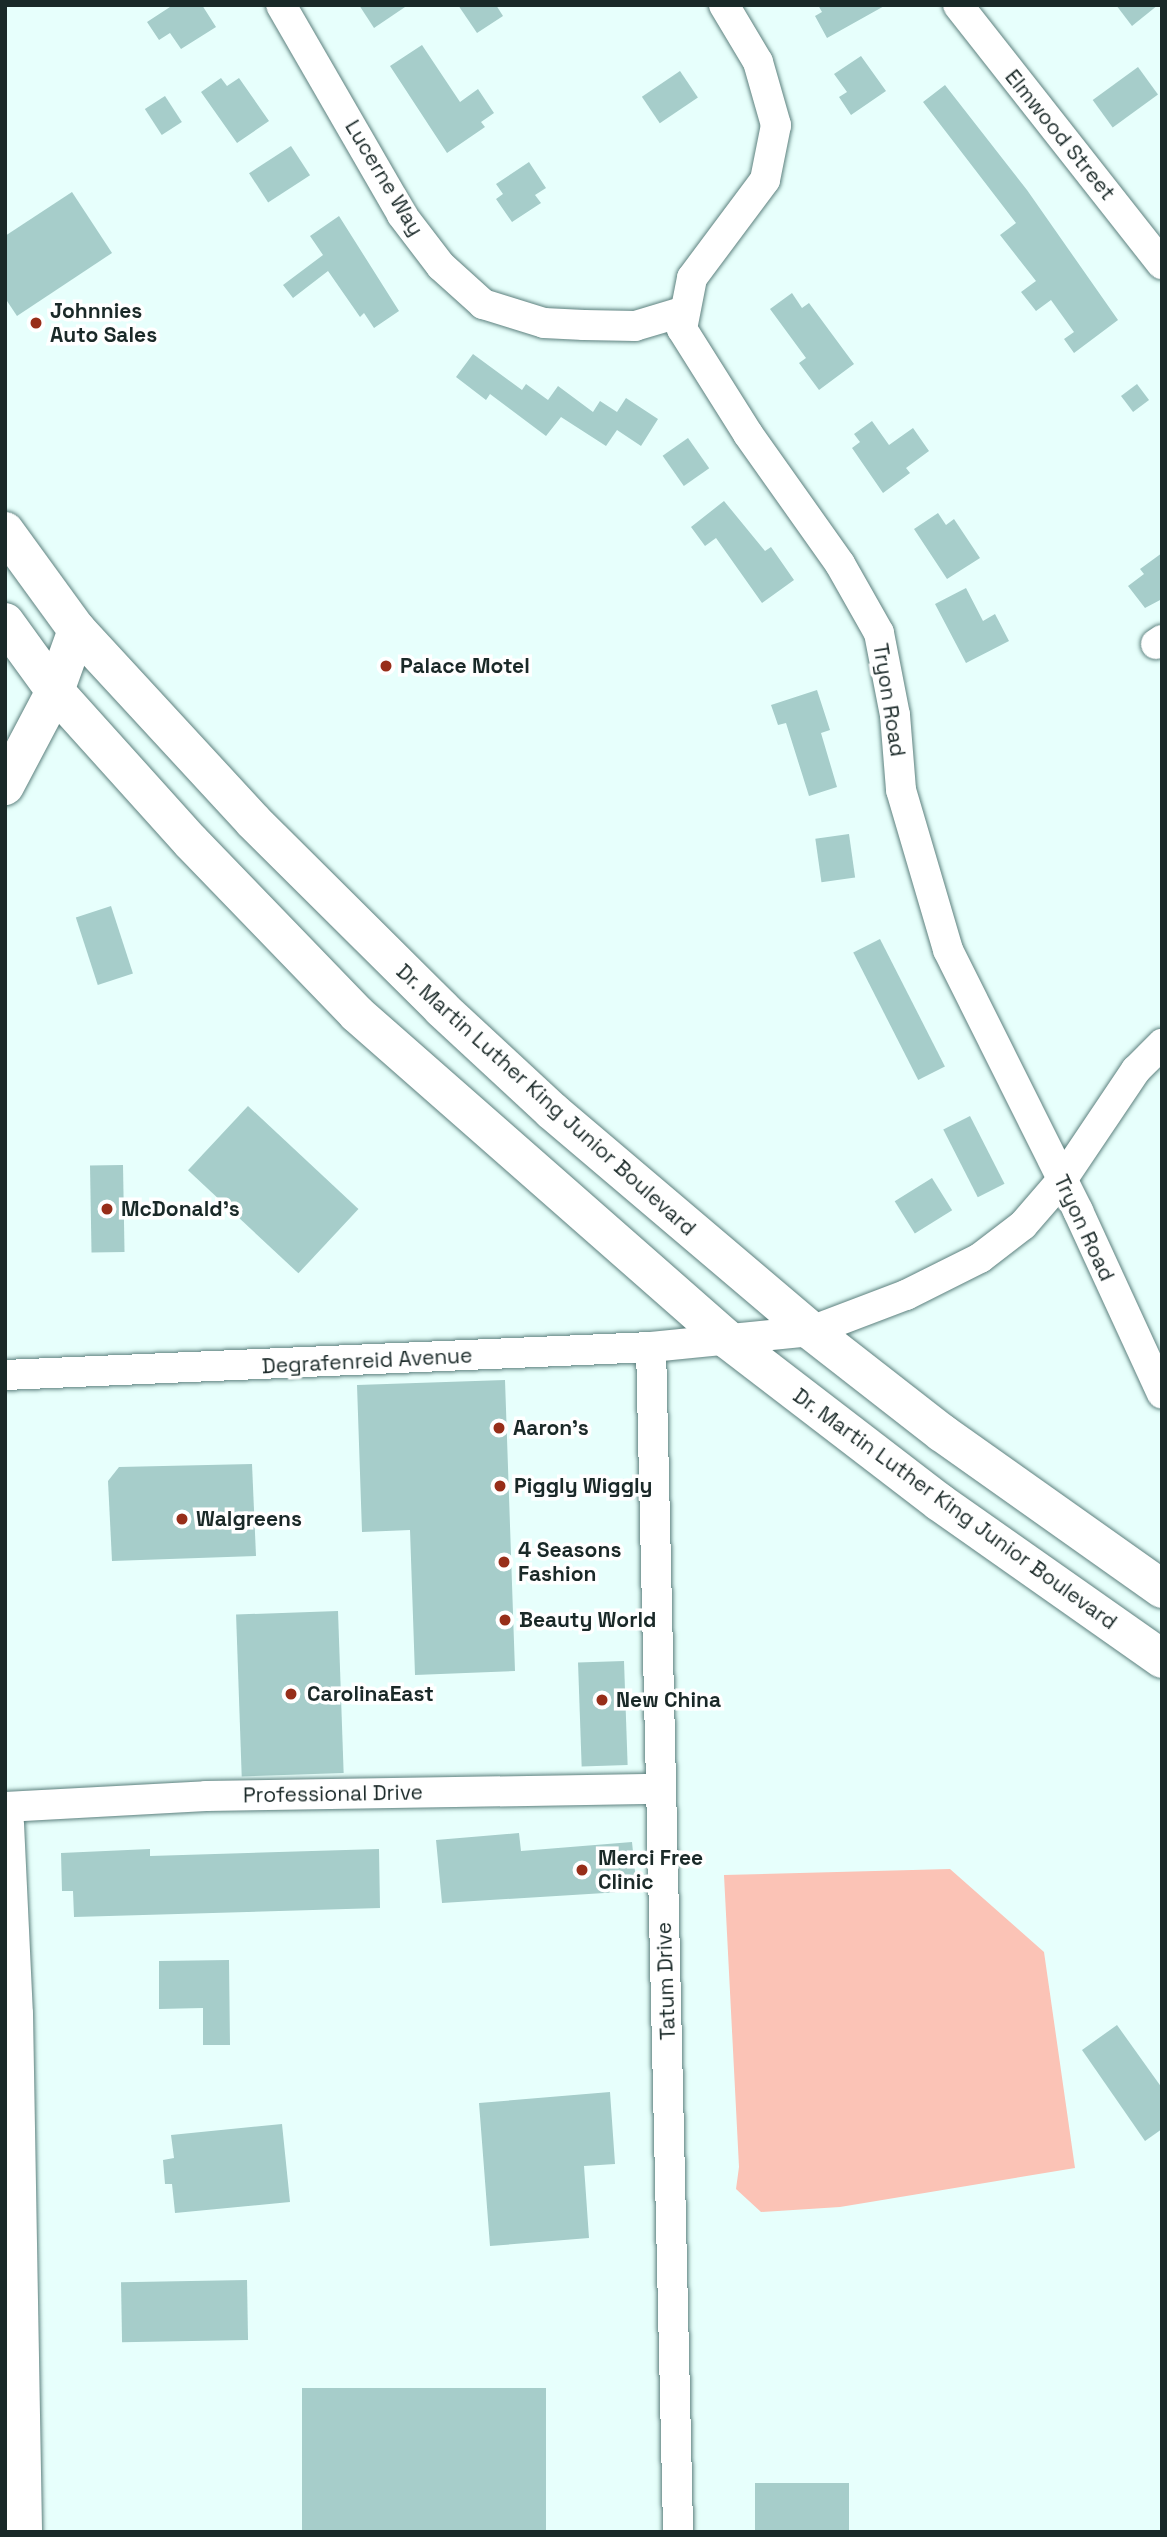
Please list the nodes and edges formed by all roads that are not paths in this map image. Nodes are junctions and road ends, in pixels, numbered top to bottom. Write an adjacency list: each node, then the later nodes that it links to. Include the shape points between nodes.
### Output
1 (281, 5): 5 (street, Lucerne Way, via 402,215 441,266 483,304 544,323 584,325 635,326)
2 (724, 5): 5 (street, Tryon Road, via 758,62 776,125 765,180 692,278)
3 (958, 5): 4 (street, Elmwood Street)
4 (1162, 264)
5 (685, 311): 12 (street, Tryon Road, via 682,329 747,434 840,564 879,633 895,715 901,790 948,950)
6 (5, 531): 8 (main road, Dr. Martin Luther King Junior Boulevard)
7 (5, 622): 9 (main road, Dr. Martin Luther King Junior Boulevard)
8 (77, 631): 9 (main road); 13 (main road, Dr. Martin Luther King Junior Boulevard, via 254,821 450,1017 685,1227)
9 (55, 691): 10 (main road); 14 (main road, Dr. Martin Luther King Junior Boulevard, via 267,925 357,1014)
10 (5, 786)
11 (1162, 1044): 12 (street, Degrafenreid Avenue, via 1136,1070)
12 (1062, 1180): 13 (street, Degrafenreid Avenue, via 1023,1225 980,1258 906,1295); 17 (street, Tryon Road)
13 (811, 1331): 14 (street, Degrafenreid Avenue); 18 (main road, Dr. Martin Luther King Junior Boulevard, via 942,1433)
14 (728, 1340): 15 (street, Degrafenreid Avenue); 19 (main road, Dr. Martin Luther King Junior Boulevard, via 928,1493)
15 (651, 1347): 16 (street, Degrafenreid Avenue); 20 (street, Tatum Drive)
16 (5, 1375)
17 (1162, 1394)
18 (1162, 1589)
19 (1162, 1659)
20 (660, 1789): 21 (street, Professional Drive, via 206,1796); 25 (street, Tatum Drive)
21 (5, 1807)
22 (5, 1825): 23 (main road, via 14,2014)
23 (12, 2382): 24 (main road)
24 (23, 2532)
25 (678, 2532)

